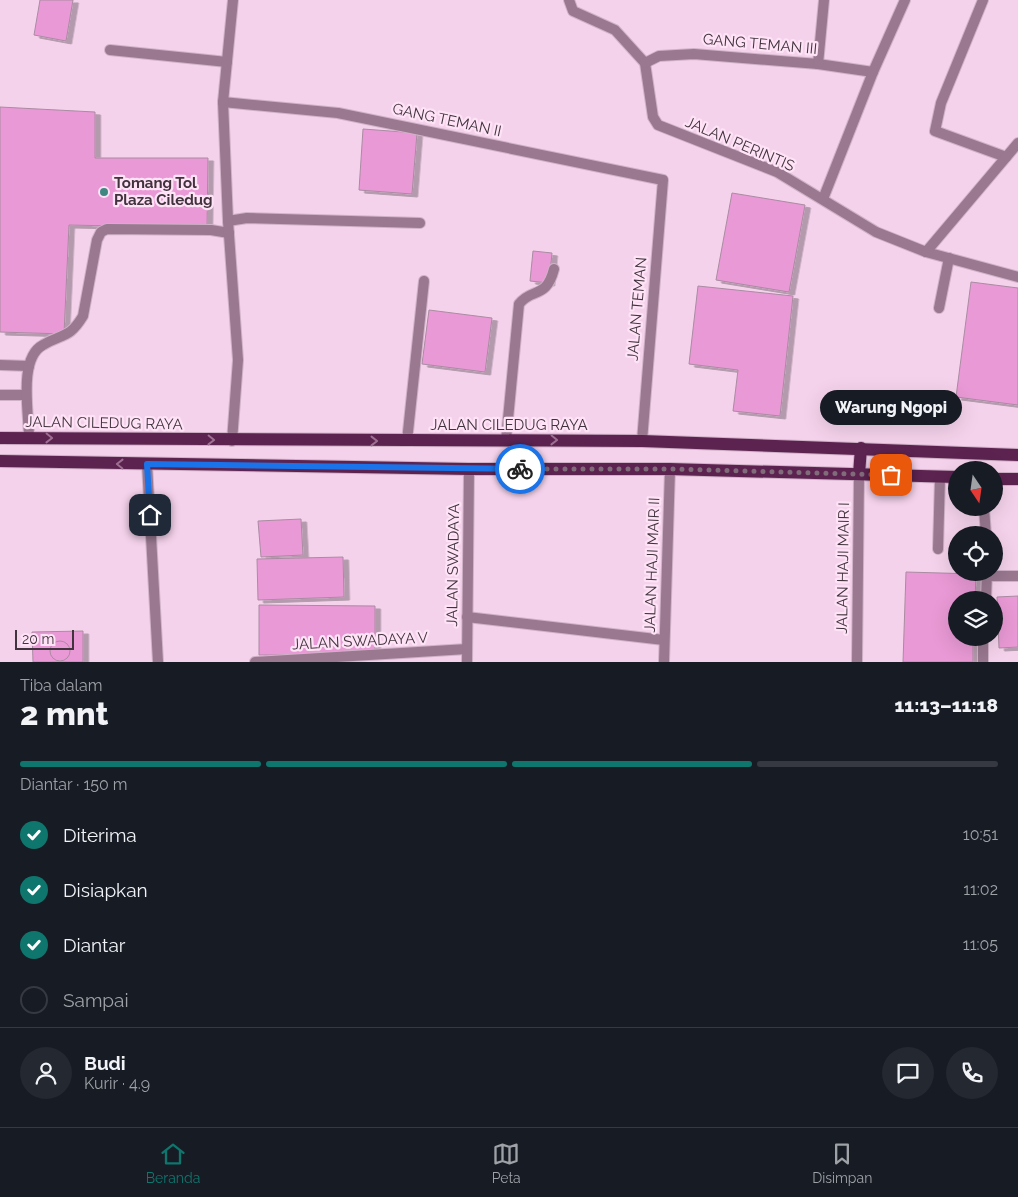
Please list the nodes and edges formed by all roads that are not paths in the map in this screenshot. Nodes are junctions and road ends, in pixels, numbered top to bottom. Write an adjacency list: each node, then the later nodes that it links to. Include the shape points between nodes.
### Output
1 (233, 0): 7 (street)
2 (569, 0): 8 (street, via 574,12 615,30)
3 (824, 0): 9 (street)
4 (905, 0): 10 (street)
5 (983, 0): 13 (street, via 941,103 935,131)
6 (110, 50): 7 (street)
7 (227, 62): 11 (street)
8 (645, 62): 9 (street, GANG TEMAN III, via 659,56 678,54); 15 (street, JALAN PERINTIS, via 652,110 658,125 777,172)
9 (818, 64): 10 (street, GANG TEMAN III)
10 (873, 72): 15 (street)
11 (223, 102): 14 (street, GANG TEMAN II, via 338,113); 16 (street)
12 (1018, 143): 13 (street)
13 (1006, 156): 19 (street)
14 (662, 180): 34 (street, JALAN TEMAN)
15 (823, 199): 19 (street, JALAN PERINTIS, via 876,232)
16 (228, 221): 17 (street, via 247,218); 18 (street)
17 (420, 223)
18 (229, 233): 26 (street, via 108,229 101,232 83,316 66,336 37,349); 32 (street, via 238,360)
19 (926, 252): 20 (street, JALAN PERINTIS)
20 (949, 258): 22 (street, JALAN PERINTIS); 24 (street)
21 (554, 269): 31 (street, via 545,289 518,304)
22 (1018, 277)
23 (424, 281): 33 (street)
24 (939, 308)
25 (0, 365): 26 (street)
26 (29, 366): 28 (street)
27 (0, 395): 28 (street)
28 (26, 395): 30 (street)
29 (0, 438): 30 (main road, JALAN CILEDUG RAYA)
30 (29, 438): 32 (main road, JALAN CILEDUG RAYA, one-way to 32)
31 (506, 440): 33 (main road, JALAN CILEDUG RAYA); 34 (main road, JALAN CILEDUG RAYA, one-way to 34)
32 (232, 441): 33 (main road, JALAN CILEDUG RAYA, one-way to 33)
33 (407, 441)
34 (642, 441): 35 (main road, JALAN CILEDUG RAYA)
35 (861, 448): 36 (main road, JALAN CILEDUG RAYA); 41 (main road)
36 (1018, 455)
37 (0, 461): 38 (main road, one-way to 37)
38 (147, 464): 39 (main road); 53 (street)
39 (469, 469): 40 (main road); 49 (street, JALAN SWADAYA)
40 (670, 469): 41 (main road); 50 (street, JALAN HAJI MAIR II)
41 (859, 474): 42 (main road); 57 (street, JALAN HAJI MAIR I)
42 (940, 477): 43 (main road); 46 (street)
43 (948, 477)
44 (1003, 479): 45 (main road)
45 (1018, 479)
46 (938, 549)
47 (1003, 575): 48 (street)
48 (1018, 576)
49 (467, 617): 50 (street); 52 (street, JALAN SWADAYA)
50 (664, 640): 56 (street, JALAN HAJI MAIR II)
51 (983, 646): 58 (street)
52 (467, 649): 54 (street, JALAN SWADAYA V); 55 (street, JALAN SWADAYA)
53 (158, 662)
54 (255, 662)
55 (467, 662)
56 (664, 662)
57 (857, 662)
58 (982, 662)

